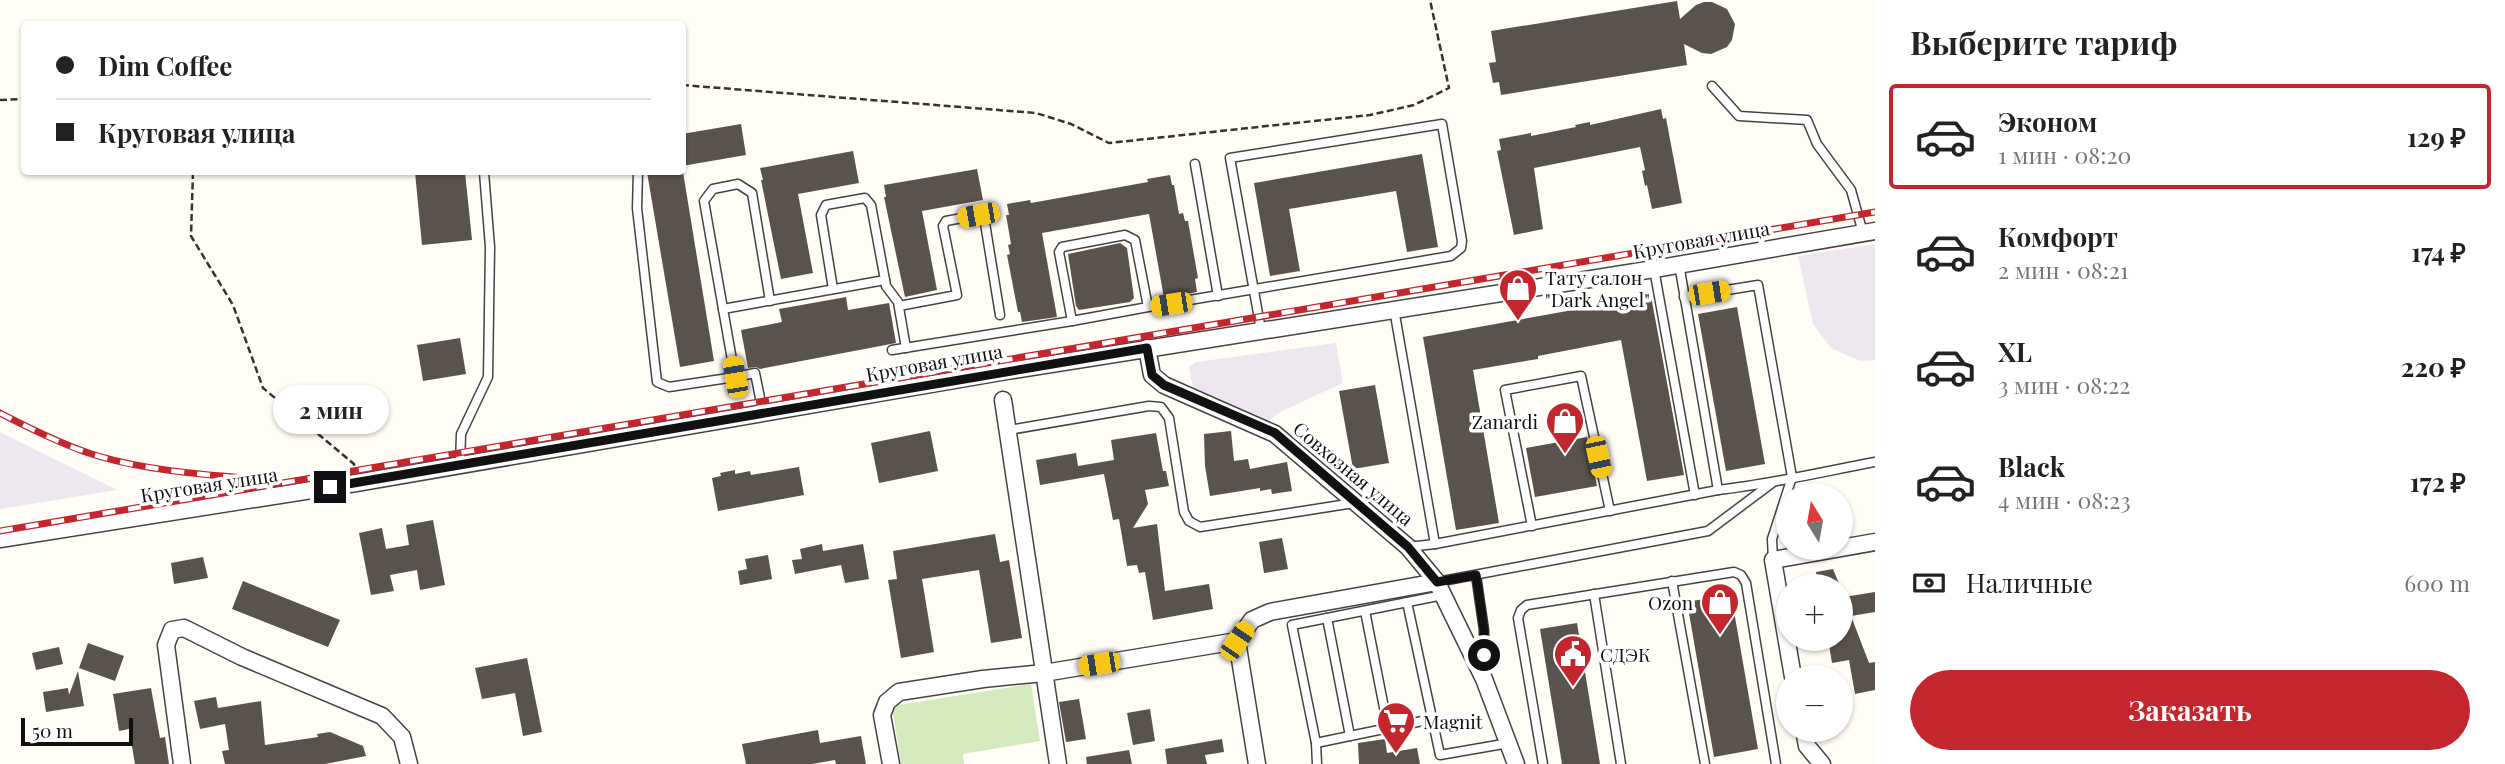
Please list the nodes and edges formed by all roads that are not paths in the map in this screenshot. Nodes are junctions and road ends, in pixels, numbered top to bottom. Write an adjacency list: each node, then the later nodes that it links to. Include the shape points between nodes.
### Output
1 (1712, 86): 5 (lane, via 1739,116 1807,120 1817,144 1851,190)
2 (1195, 164): 11 (lane)
3 (484, 175): 29 (lane, via 490,247 488,377 461,434)
4 (638, 175): 24 (lane, via 637,208 657,382 669,387)
5 (1869, 232): 6 (street, Круговая улица)
6 (1679, 264): 7 (street, Круговая улица); 12 (lane)
7 (1654, 269): 17 (street, Круговая улица); 33 (lane)
8 (885, 280): 9 (lane); 9 (lane, via 871,205 865,198 826,205 821,215); 14 (lane)
9 (833, 289): 13 (lane)
10 (1254, 291): 10 (lane, via 1456,253 1462,241 1442,124 1230,158); 11 (lane); 20 (lane)
11 (1218, 296): 15 (lane)
12 (1684, 297): 30 (lane, via 1758,285); 32 (lane)
13 (771, 300): 16 (lane); 16 (lane, via 752,193 738,184 713,188 704,201)
14 (899, 306): 18 (lane, via 957,295 943,226 946,220 978,215 984,217); 21 (lane)
15 (1148, 307): 19 (lane); 19 (lane, via 1135,240 1125,235 1079,243 1059,252)
16 (723, 309): 24 (lane)
17 (1394, 309): 20 (street, Круговая улица); 39 (lane)
18 (1000, 316)
19 (1072, 321): 21 (lane)
20 (1261, 330): 22 (street, Круговая улица)
21 (906, 348): 23 (lane)
22 (1147, 348): 26 (street, Круговая улица); 34 (street, Совхозная улица, via 1152,375 1164,385 1275,433)
23 (892, 350)
24 (735, 377): 26 (lane, via 755,373)
25 (1003, 400): 27 (street)
26 (763, 413): 29 (street, Круговая улица)
27 (1009, 430): 34 (lane, via 1161,407 1169,418 1184,512 1200,527); 51 (street)
28 (1875, 463): 30 (lane)
29 (460, 465): 37 (street, Круговая улица)
30 (1792, 477): 31 (lane); 41 (lane, via 1772,539)
31 (1772, 484): 32 (lane); 42 (lane, via 1708,531)
32 (1718, 491): 33 (lane)
33 (1695, 495): 35 (lane)
34 (1357, 502): 40 (street, Совхозная улица)
35 (1610, 511): 36 (lane); 36 (lane, via 1581,376 1505,390)
36 (1532, 526): 39 (lane)
37 (0, 539)
38 (1875, 542): 41 (street)
39 (1435, 544): 40 (lane)
40 (1408, 547): 44 (street, Совхозная улица)
41 (1773, 560): 50 (street)
42 (1476, 575): 44 (lane); 52 (lane, via 1484,630)
43 (1672, 581): 45 (lane); 68 (lane); 69 (lane, via 1734,572 1746,583)
44 (1440, 588): 46 (lane); 49 (street, via 1270,612 1252,620); 52 (street, Совхозная улица)
45 (1594, 594): 66 (lane, via 1527,605 1518,618); 67 (lane)
46 (1407, 602): 47 (lane); 53 (lane)
47 (1365, 611): 48 (lane); 54 (lane)
48 (1327, 618): 55 (lane); 57 (lane, via 1292,625)
49 (1237, 641): 51 (street); 63 (street)
50 (1791, 665)
51 (1044, 673): 61 (street, via 899,692 887,702 883,715); 62 (street)
52 (1484, 679): 58 (street, Совхозная улица)
53 (1432, 719): 54 (lane); 58 (lane, via 1440,755)
54 (1388, 728): 55 (lane)
55 (1350, 736): 57 (lane)
56 (1806, 742): 70 (street)
57 (1316, 743): 64 (lane)
58 (1509, 743): 65 (street, Совхозная улица)
59 (182, 764): 60 (street, via 166,645 173,630 184,628 382,716 402,737)
60 (409, 764)
61 (891, 764)
62 (1058, 764)
63 (1257, 764)
64 (1317, 764)
65 (1516, 764)
66 (1543, 764)
67 (1621, 764)
68 (1705, 764)
69 (1776, 764)
70 (1822, 764)

